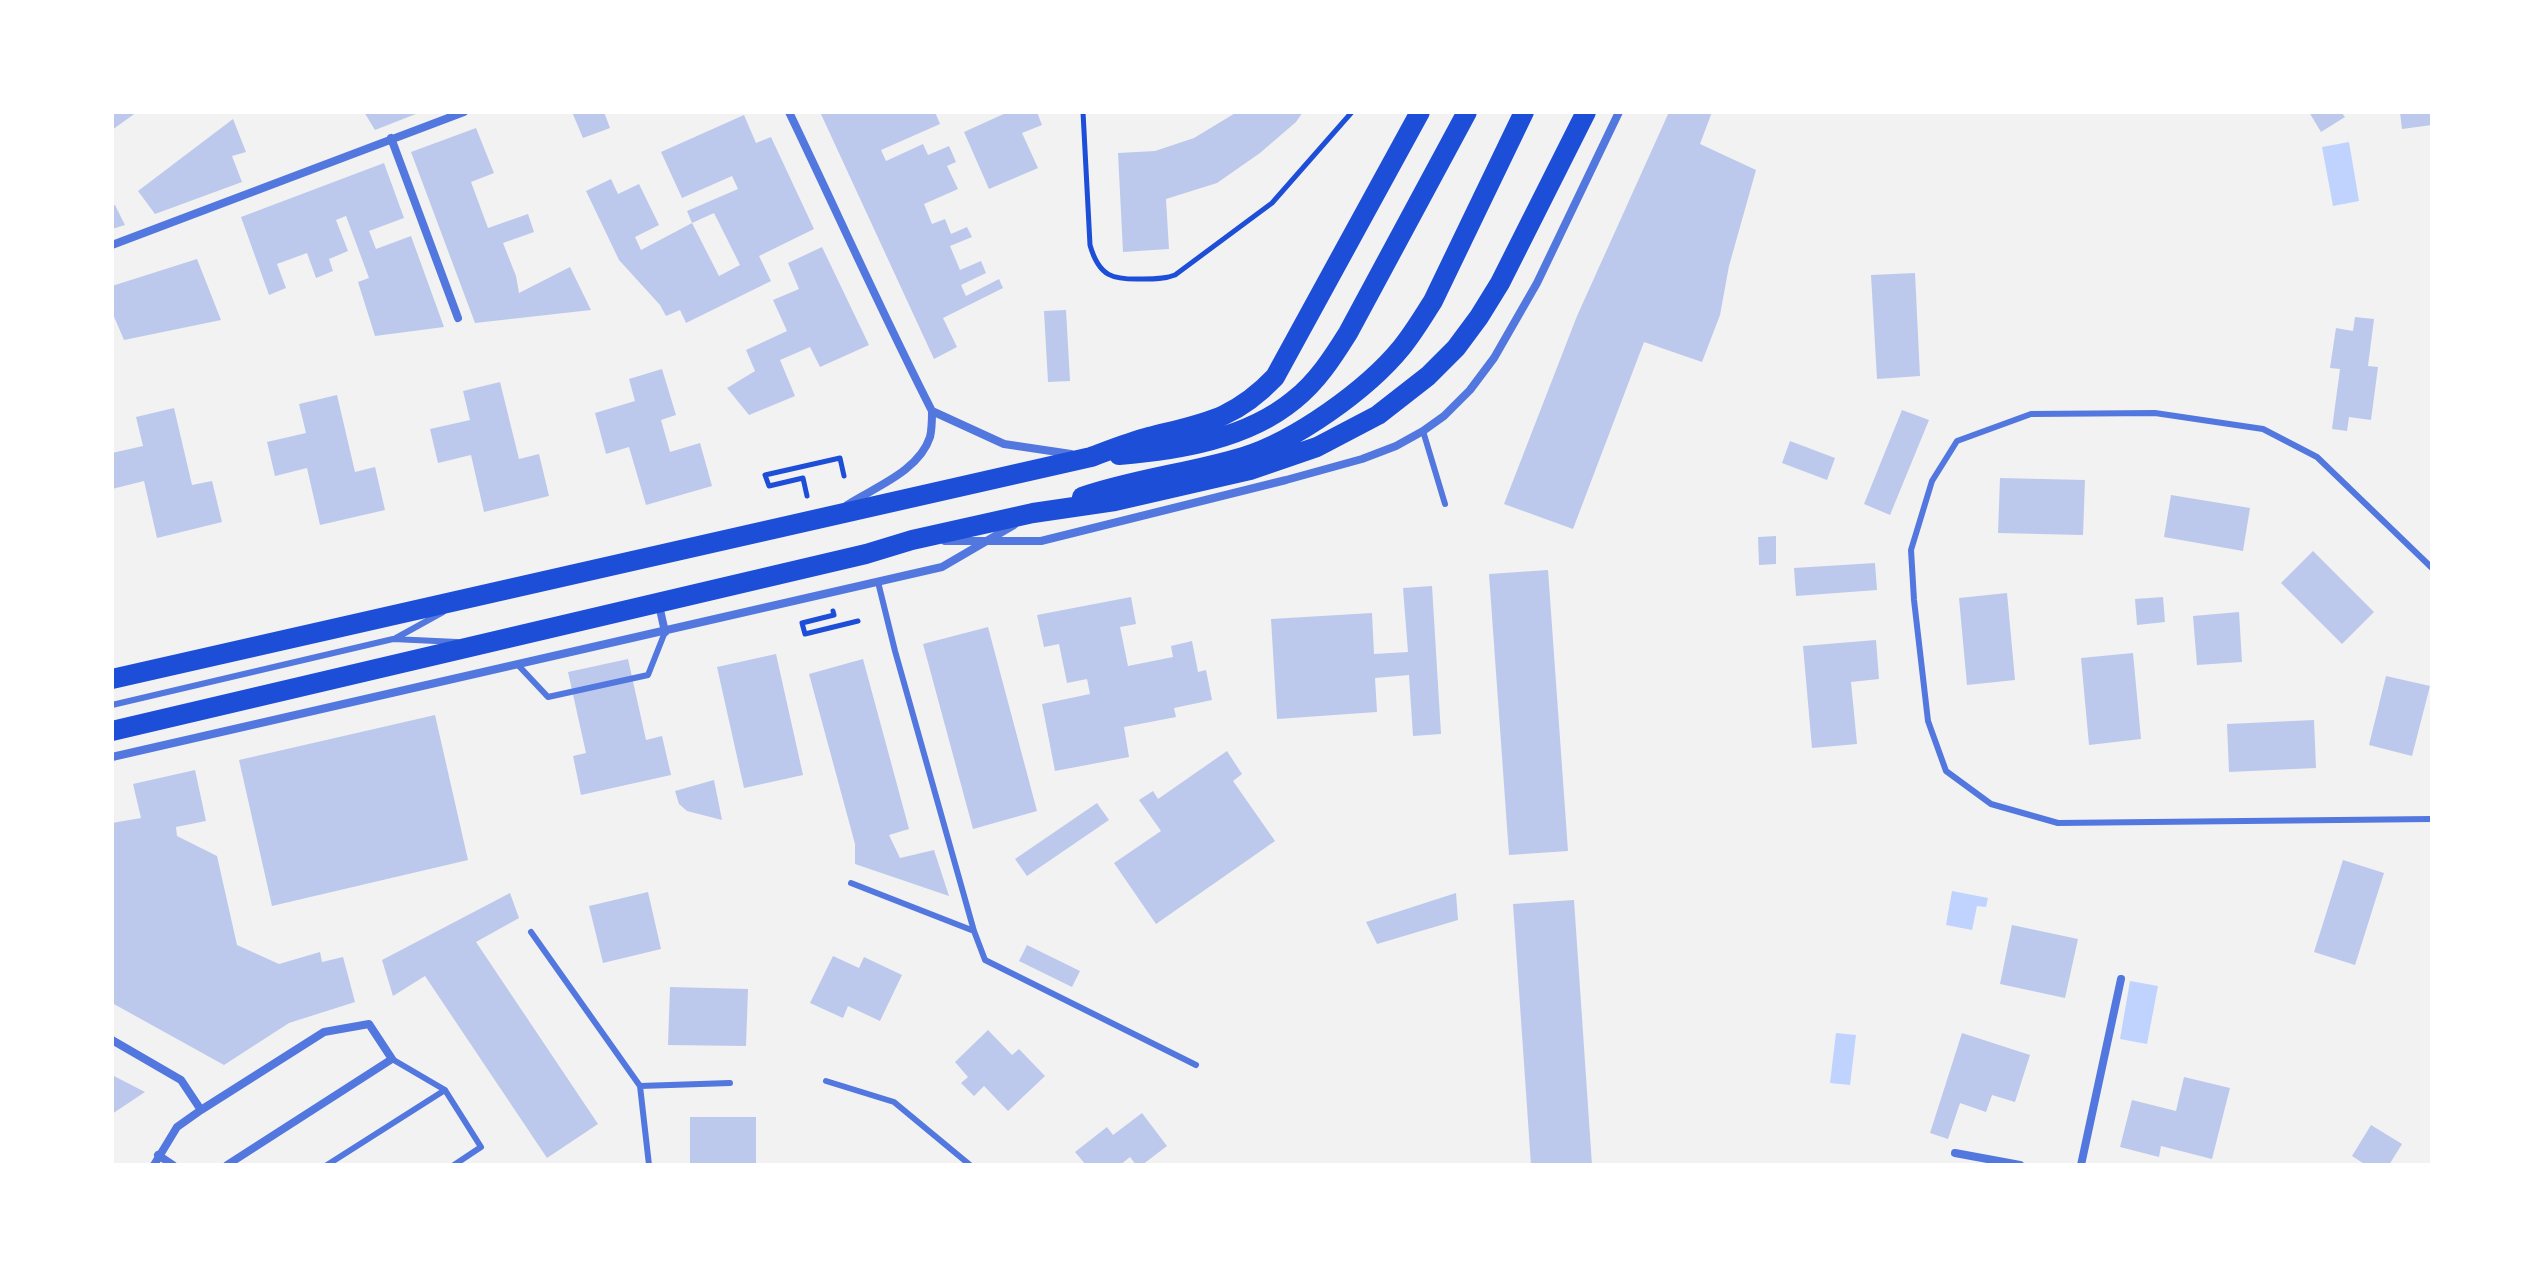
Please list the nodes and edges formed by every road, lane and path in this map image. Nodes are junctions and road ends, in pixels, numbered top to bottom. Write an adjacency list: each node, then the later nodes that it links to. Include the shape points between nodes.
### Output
1 (464, 112): 10 (street)
2 (789, 112): 14 (street)
3 (1083, 112): 4 (path, via 1090,245 1104,272 1122,280 1175,275 1260,214)
4 (1352, 112)
5 (1420, 112): 16 (main road, via 1286,358 1260,393 1209,423)
6 (1467, 112): 16 (main road, via 1332,359 1312,384 1293,401 1230,435)
7 (1524, 112): 20 (main road, via 1433,301 1401,348 1359,388 1277,444)
8 (1586, 112): 20 (main road, via 1479,317 1456,348 1400,400 1349,432 1286,459 1115,501)
9 (1619, 112): 15 (street, via 1537,283 1494,358 1470,390)
10 (451, 114): 11 (street)
11 (391, 138): 12 (street); 13 (street)
12 (112, 245)
13 (458, 318)
14 (932, 411): 16 (street, via 1004,444); 21 (street, via 930,436 911,464)
15 (1423, 431): 19 (lane); 23 (street, via 1362,459 1286,480 1041,541)
16 (1091, 457): 21 (main road)
17 (844, 476): 18 (path, via 840,458 765,475 769,486)
18 (803, 478)
19 (1445, 504)
20 (1033, 513): 22 (main road); 23 (street)
21 (828, 517): 26 (main road)
22 (912, 540): 23 (street); 27 (main road)
23 (986, 541): 25 (street, via 942,567)
24 (2432, 568): 38 (lane, via 2317,457 2263,429 2155,413 2031,414 1957,441 1932,481 1911,550 1928,721 1946,771 1991,804 2058,823)
25 (878, 582): 30 (street); 40 (lane)
26 (469, 597): 31 (lane); 34 (main road)
27 (658, 604): 30 (street); 32 (main road)
28 (834, 615): 29 (path, via 802,623 805,634)
29 (858, 621)
30 (665, 632): 33 (street); 33 (lane, via 648,675 577,691 548,697)
31 (393, 639): 32 (lane); 35 (lane)
32 (487, 643): 36 (main road)
33 (518, 665): 37 (street)
34 (112, 679)
35 (112, 705)
36 (112, 731)
37 (112, 757)
38 (2432, 819)
39 (851, 883): 40 (lane)
40 (974, 931): 45 (lane, via 985,960)
41 (531, 932): 48 (lane)
42 (2121, 979): 61 (street)
43 (112, 1040): 50 (street, via 181,1080)
44 (392, 1059): 49 (lane); 50 (street, via 369,1024 324,1032); 55 (street)
45 (1196, 1065)
46 (826, 1081): 59 (lane, via 894,1102)
47 (730, 1083): 48 (lane)
48 (640, 1086): 58 (lane)
49 (445, 1090): 56 (lane); 57 (lane, via 481,1147)
50 (201, 1110): 52 (street, via 177,1127)
51 (1955, 1153): 60 (street)
52 (158, 1155): 53 (street); 54 (street)
53 (154, 1165)
54 (173, 1165)
55 (227, 1165)
56 (327, 1165)
57 (454, 1165)
58 (649, 1165)
59 (970, 1165)
60 (2020, 1165)
61 (2081, 1165)

